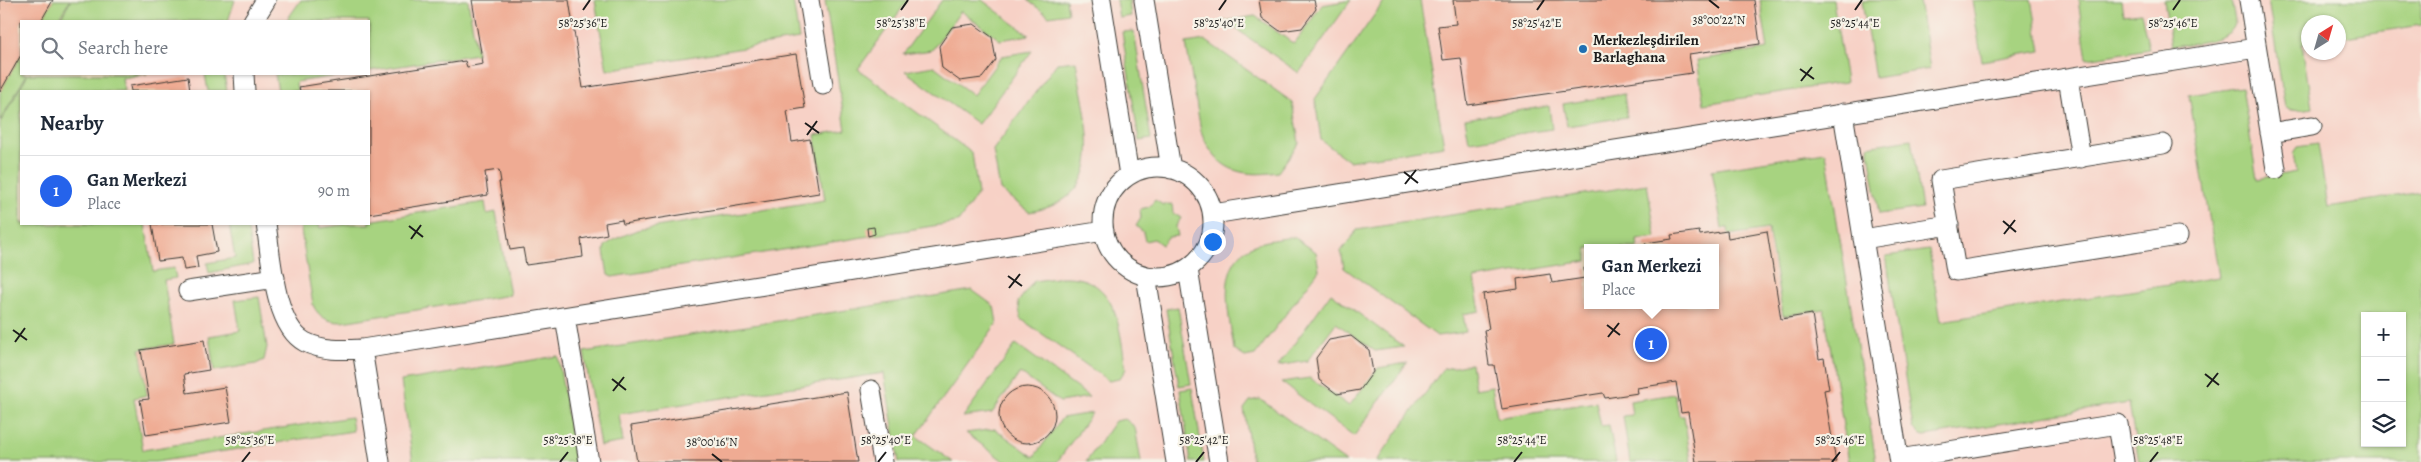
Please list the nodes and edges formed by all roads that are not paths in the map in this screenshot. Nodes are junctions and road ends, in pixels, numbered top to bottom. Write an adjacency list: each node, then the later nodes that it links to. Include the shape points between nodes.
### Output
1 (266, 0): 6 (lane)
2 (809, 0): 10 (lane)
3 (1101, 0): 19 (lane)
4 (1144, 0): 17 (lane)
5 (2249, 0): 7 (lane)
6 (255, 20)
7 (2256, 48): 9 (lane); 14 (lane)
8 (244, 75): 11 (lane)
9 (2068, 78): 12 (lane); 16 (lane)
10 (823, 85)
11 (245, 90)
12 (1843, 114): 20 (lane); 25 (lane)
13 (2312, 126): 14 (lane)
14 (2270, 132): 18 (lane)
15 (2163, 144): 16 (lane)
16 (2081, 158): 22 (lane, via 1941,180)
17 (1171, 169): 19 (lane, via 1143,169); 20 (lane, via 1194,180 1209,201)
18 (2276, 169)
19 (1129, 176): 23 (lane, via 1112,193 1106,205)
20 (1213, 214): 26 (lane, via 1211,240 1201,257)
21 (266, 225): 28 (lane)
22 (1949, 225): 24 (lane, via 1956,271); 25 (lane)
23 (1104, 231): 27 (lane, via 1108,244 1123,265); 30 (lane)
24 (2178, 236)
25 (1863, 239): 33 (lane)
26 (1188, 269): 27 (lane, via 1174,275); 38 (lane)
27 (1146, 276): 37 (lane)
28 (275, 278): 29 (lane); 31 (lane, via 278,299 288,324 304,341 332,350)
29 (188, 292)
30 (565, 317): 31 (lane); 35 (lane)
31 (362, 349): 34 (lane)
32 (871, 390): 36 (lane)
33 (1899, 460): 39 (lane, via 2118,424)
34 (380, 462)
35 (589, 462)
36 (883, 462)
37 (1176, 462)
38 (1219, 462)
39 (2124, 462)

